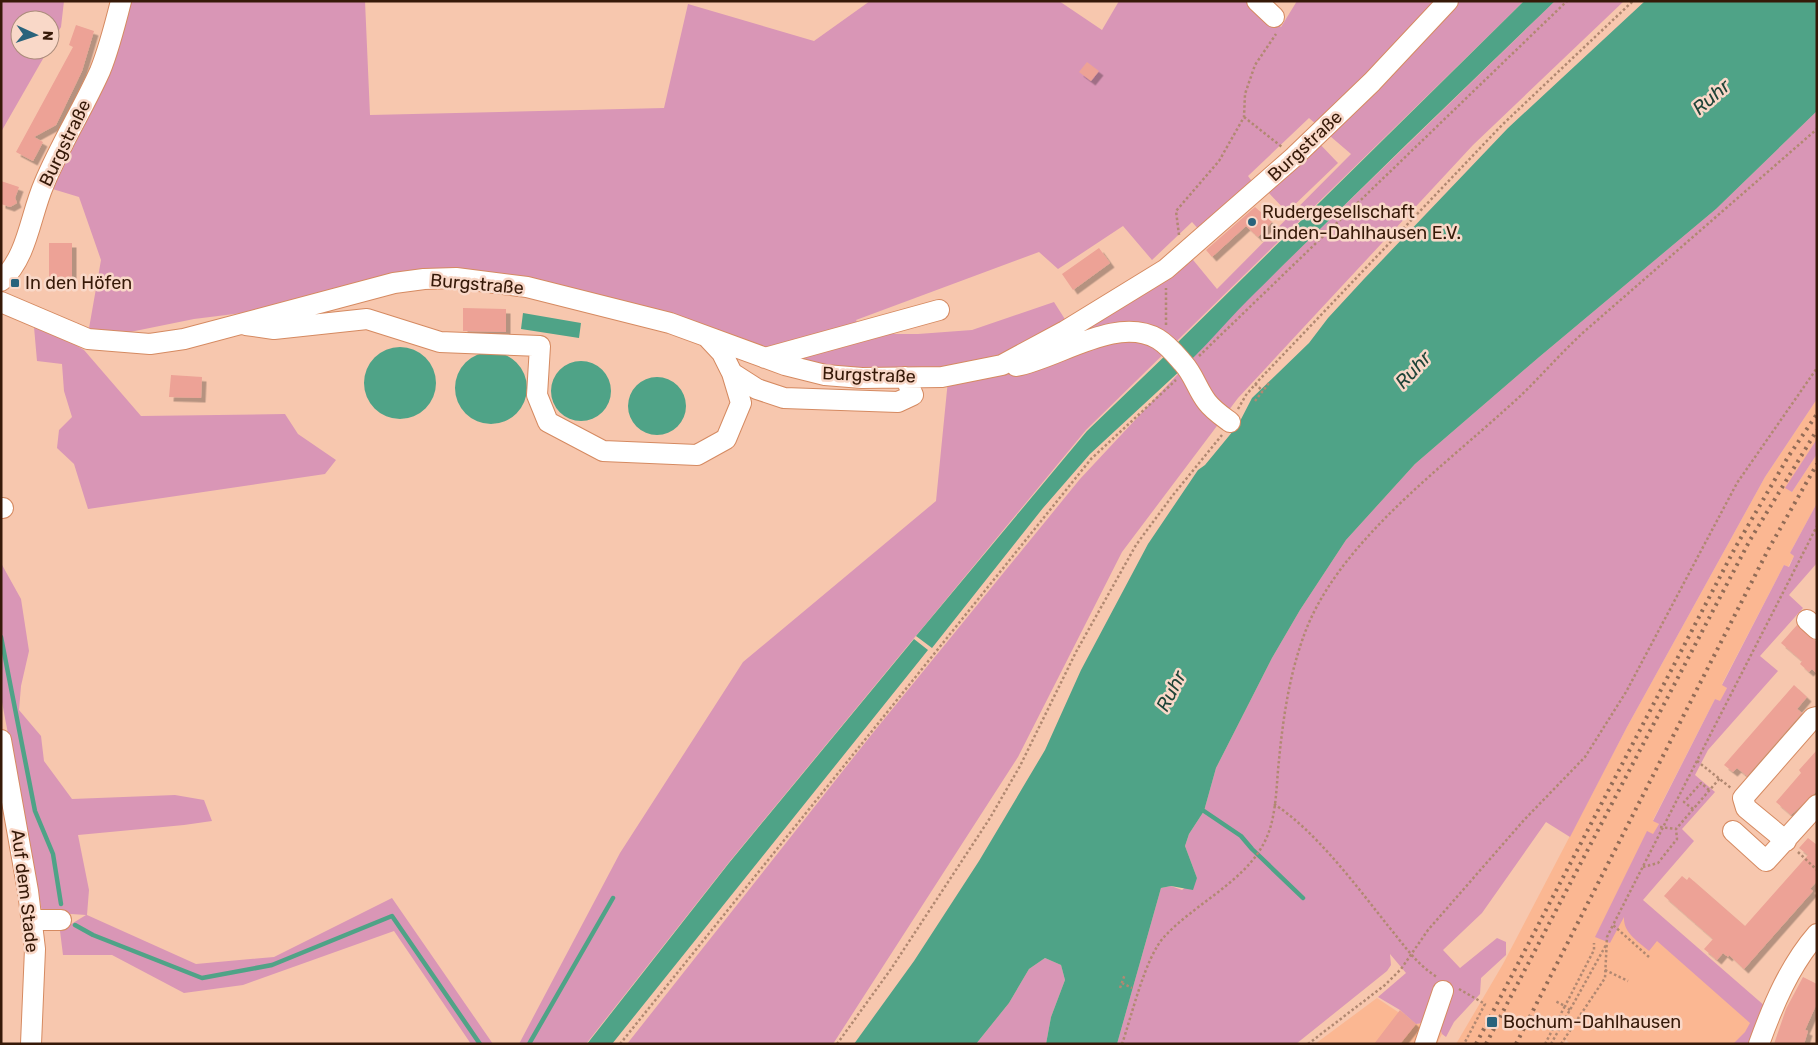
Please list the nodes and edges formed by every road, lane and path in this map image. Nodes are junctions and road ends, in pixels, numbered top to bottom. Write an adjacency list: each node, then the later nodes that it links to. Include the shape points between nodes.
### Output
1 (121, 1): 11 (street, Burgstraße, via 100,70 42,187 24,246 8,275)
2 (1257, 1): 6 (street)
3 (1448, 1): 9 (street, Burgstraße, via 1372,82)
4 (1567, 1): 19 (path)
5 (1633, 1): 24 (path, via 1502,125)
6 (1275, 26): 7 (path, via 1255,65 1245,94)
7 (1244, 116): 9 (path); 10 (path, via 1219,161 1176,211)
8 (1817, 129): 35 (path, via 1559,354 1509,407 1395,508 1359,548 1326,592 1304,636 1287,699)
9 (1294, 157): 10 (street, Burgstraße)
10 (1174, 262): 16 (path); 18 (street, Burgstraße, via 1065,331)
11 (1, 281)
12 (1, 302): 14 (street, Burgstraße, via 88,339 150,344 184,339)
13 (939, 310): 17 (street)
14 (239, 324): 15 (street, Burgstraße, via 394,283 456,278 554,293 670,323); 21 (street, via 274,329 367,319 440,342 540,346 537,395 548,422 602,452 697,455 726,439 741,403)
15 (706, 336): 17 (street, Burgstraße); 21 (street, via 722,353)
16 (1166, 344): 18 (street, via 1147,334 1120,333 1030,363); 19 (street)
17 (764, 358): 22 (street, Burgstraße, via 825,375)
18 (1002, 365): 22 (street, Burgstraße, via 942,377)
19 (1188, 368): 27 (street, via 1208,404); 66 (path, via 1091,458)
20 (1817, 368): 51 (path, via 1732,491 1626,692 1593,747 1573,772 1524,820)
21 (732, 374): 22 (street, via 757,389 784,398 898,402 913,396)
22 (905, 377)
23 (1269, 383): 25 (path)
24 (1255, 384): 25 (path); 27 (path)
25 (1263, 391): 26 (path)
26 (1255, 400)
27 (1230, 422): 67 (path, via 1224,434 1136,545 990,818 891,969)
28 (1817, 526): 31 (path)
29 (1817, 717): 34 (street)
30 (1, 740): 44 (street, Auf dem Stade)
31 (1697, 761): 32 (path); 38 (path)
32 (1720, 778): 33 (path); 34 (path)
33 (1709, 790): 37 (path); 37 (path, via 1701,783 1684,802)
34 (1743, 798): 41 (street, via 1746,808)
35 (1274, 804): 51 (path, via 1294,819 1341,869); 68 (path, via 1264,842 1253,858 1163,938 1156,948)
36 (1817, 805): 41 (street)
37 (1693, 809): 39 (path)
38 (1661, 827): 39 (path); 42 (path)
39 (1676, 830): 42 (path, via 1677,839 1658,863)
40 (1733, 831): 41 (street, via 1766,861)
41 (1786, 841): 43 (path)
42 (1642, 867): 46 (path)
43 (1817, 870)
44 (32, 920): 45 (street); 65 (street, Auf dem Stade, via 35,948)
45 (61, 920)
46 (1613, 925): 49 (path); 53 (path)
47 (1817, 934): 75 (street, via 1797,961 1777,998)
48 (1594, 943): 50 (path)
49 (1606, 944): 52 (path); 55 (path)
50 (1594, 950): 52 (path); 63 (path)
51 (1411, 953): 54 (path); 69 (path, via 1385,985)
52 (1601, 954): 64 (path)
53 (1649, 957)
54 (1420, 963)
55 (1605, 970): 57 (path); 74 (path, via 1605,978)
56 (1125, 974): 58 (path)
57 (1628, 981)
58 (1122, 983): 59 (path); 60 (path)
59 (1120, 988)
60 (1132, 988)
61 (1451, 990): 70 (street); 71 (path, via 1485,1004)
62 (1555, 1001): 63 (path)
63 (1565, 1006): 64 (path); 72 (path)
64 (1570, 1010): 73 (path)
65 (31, 1044)
66 (620, 1044)
67 (837, 1044)
68 (1122, 1044)
69 (1308, 1044)
70 (1425, 1044)
71 (1464, 1044)
72 (1545, 1044)
73 (1551, 1044)
74 (1560, 1044)
75 (1759, 1044)

